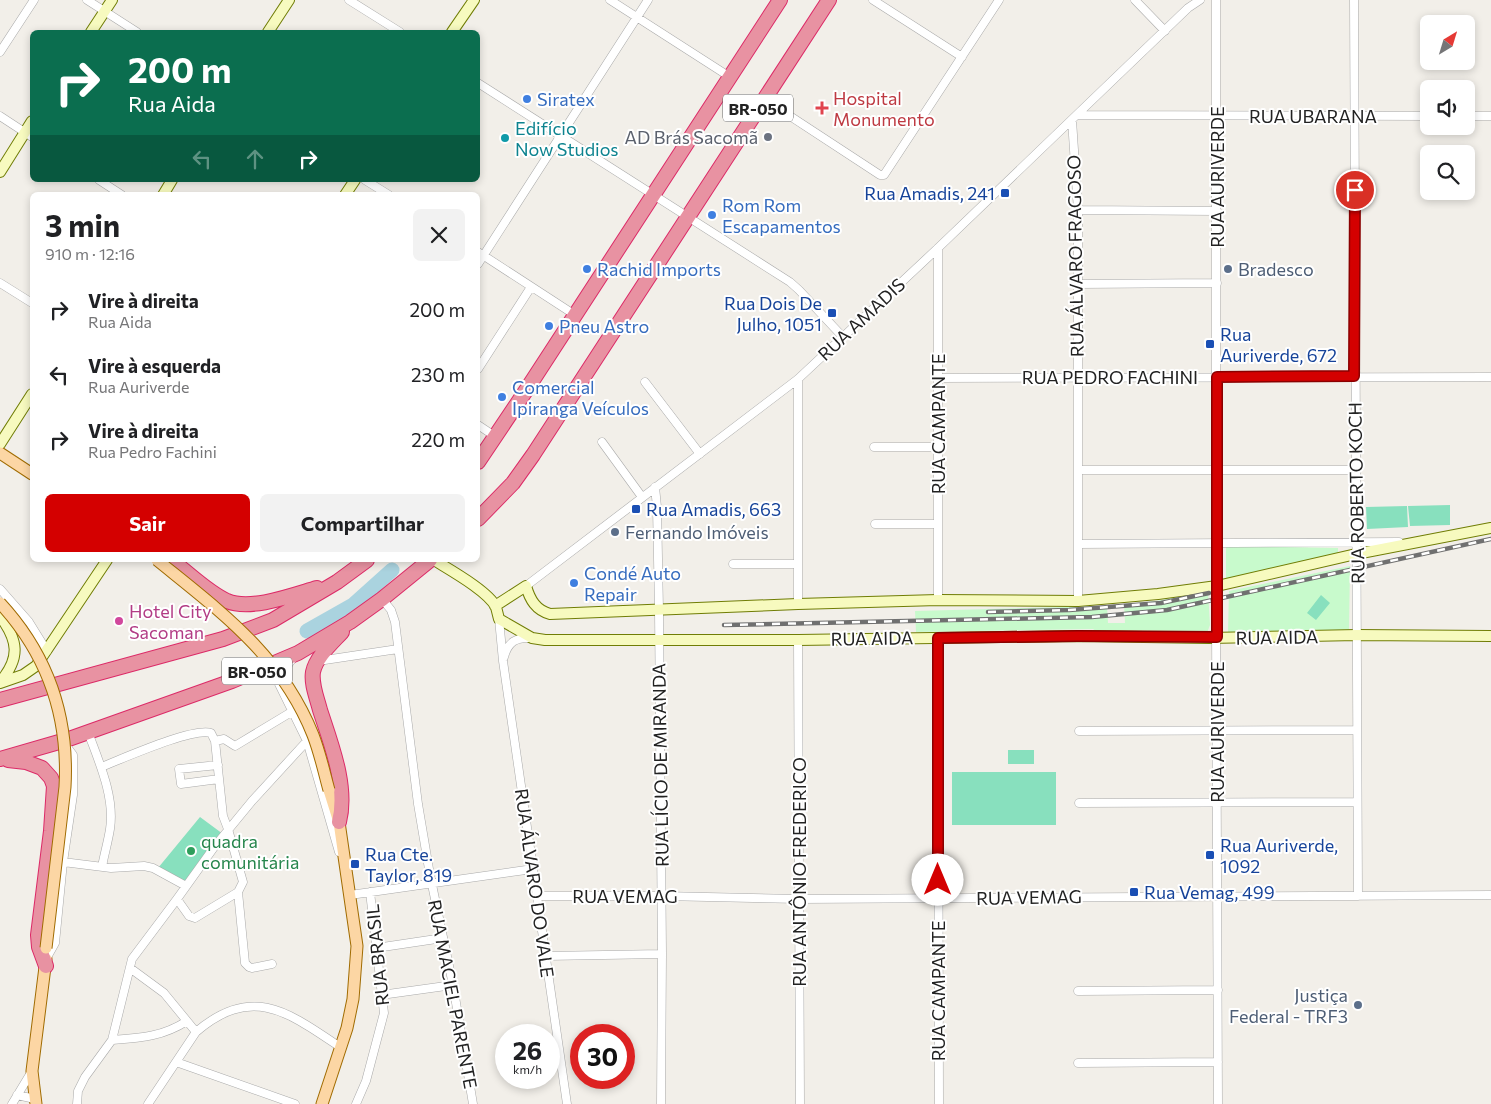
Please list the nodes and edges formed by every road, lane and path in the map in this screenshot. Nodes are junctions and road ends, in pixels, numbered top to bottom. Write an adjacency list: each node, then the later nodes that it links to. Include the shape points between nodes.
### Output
1 (34, 0): 25 (street)
2 (86, 0): 17 (street)
3 (112, 0): 17 (street)
4 (289, 0): 21 (street)
5 (349, 0): 22 (street)
6 (474, 0): 23 (street)
7 (610, 0): 18 (street)
8 (648, 0): 18 (street)
9 (780, 0): 27 (highway, BR-050)
10 (829, 0): 29 (highway, BR-050)
11 (873, 0): 26 (street)
12 (999, 0): 26 (street)
13 (1135, 0): 24 (street)
14 (1200, 0): 24 (street, RUA AMADIS)
15 (1216, 0): 33 (street, RUA AURIVERDE)
16 (1354, 0): 34 (street, RUA ROBERTO KOCH)
17 (105, 12): 19 (street); 20 (street)
18 (637, 17): 27 (street); 40 (street)
19 (92, 30)
20 (134, 30)
21 (269, 30)
22 (397, 30)
23 (453, 30)
24 (1165, 30): 30 (street, RUA AMADIS)
25 (0, 52)
26 (962, 57): 29 (street, via 883,175)
27 (730, 77): 46 (highway, BR-050)
28 (480, 83): 40 (street)
29 (764, 99): 49 (highway, BR-050)
30 (1091, 101): 31 (street); 38 (street, RUA AMADIS)
31 (1096, 115): 33 (street, RUA UBARANA); 38 (street, RUA UBARANA)
32 (0, 116): 39 (street)
33 (1216, 116): 34 (street, RUA UBARANA); 48 (street, RUA AURIVERDE)
34 (1355, 116): 35 (street, RUA UBARANA); 60 (street, RUA ROBERTO KOCH)
35 (1420, 116)
36 (1475, 116): 37 (street)
37 (1491, 116)
38 (1074, 118): 47 (street, RUA ÁLVARO FRAGOSO); 50 (street, RUA AMADIS)
39 (29, 134): 41 (street)
40 (560, 136): 46 (street); 51 (street)
41 (0, 172)
42 (102, 182): 44 (street)
43 (368, 182): 45 (street)
44 (117, 192)
45 (384, 192)
46 (657, 198): 49 (street); 57 (highway, BR-050)
47 (1078, 210): 48 (street); 54 (street, RUA ÁLVARO FRAGOSO)
48 (1217, 211): 53 (street, RUA AURIVERDE)
49 (683, 215): 58 (street, via 790,282); 83 (highway, BR-050, via 529,460 513,483)
50 (938, 248): 58 (street, RUA AMADIS); 63 (street, RUA CAMPANTE)
51 (480, 254): 55 (street)
52 (0, 283): 56 (street)
53 (1217, 283): 54 (street); 62 (street, RUA AURIVERDE)
54 (1078, 284): 64 (street, RUA ÁLVARO FRAGOSO)
55 (531, 287): 57 (street); 59 (street)
56 (30, 302)
57 (575, 315): 69 (highway, BR-050)
58 (842, 336): 65 (street, RUA AMADIS)
59 (480, 366)
60 (1354, 376): 61 (street, RUA PEDRO FACHINI); 62 (street, RUA PEDRO FACHINI); 79 (street, RUA ROBERTO KOCH)
61 (1491, 376)
62 (1217, 377): 64 (street, RUA PEDRO FACHINI); 78 (street, RUA AURIVERDE)
63 (938, 378): 64 (street, RUA PEDRO FACHINI); 73 (street, RUA CAMPANTE)
64 (1078, 378): 77 (street, RUA ÁLVARO FRAGOSO)
65 (798, 379): 75 (street, RUA AMADIS); 99 (street)
66 (645, 382): 75 (street)
67 (30, 397): 71 (street)
68 (480, 426): 69 (street)
69 (496, 437): 76 (highway, BR-050)
70 (602, 442): 82 (street)
71 (0, 444)
72 (874, 447): 73 (street)
73 (938, 447): 85 (street, RUA CAMPANTE)
74 (0, 453): 80 (main road)
75 (700, 454): 81 (street, RUA AMADIS)
76 (480, 459)
77 (1079, 470): 78 (street); 90 (street, RUA ÁLVARO FRAGOSO)
78 (1216, 470): 79 (street); 87 (street, RUA AURIVERDE)
79 (1356, 470): 89 (street, RUA ROBERTO KOCH)
80 (30, 473)
81 (655, 487): 82 (street, RUA AMADIS); 110 (street, RUA LÍCIO DE MIRANDA)
82 (642, 497): 101 (street, RUA AMADIS)
83 (480, 517)
84 (876, 524): 85 (street)
85 (938, 524): 105 (street, RUA CAMPANTE)
86 (1491, 528): 88 (street, RUA AIDA)
87 (1216, 542): 89 (street); 90 (street); 102 (street, RUA AURIVERDE)
88 (1419, 542): 89 (street); 91 (street, RUA AIDA)
89 (1356, 543): 91 (street, RUA ROBERTO KOCH)
90 (1078, 544): 106 (street, RUA ÁLVARO FRAGOSO)
91 (1356, 554): 102 (street, RUA AIDA); 114 (street, RUA ROBERTO KOCH)
92 (105, 562): 122 (street)
93 (159, 562): 143 (main road, bridge, via 236,624 281,677 314,737)
94 (174, 562): 100 (highway, via 216,594 239,604 276,599)
95 (364, 562): 100 (highway, BR-050)
96 (429, 562): 104 (highway, BR-050)
97 (435, 562): 109 (street, via 477,588)
98 (733, 564): 99 (street)
99 (798, 564): 108 (street)
100 (337, 582): 127 (highway, BR-050, via 273,620 223,639)
101 (526, 586): 109 (street, RUA AMADIS); 110 (street, RUA AIDA, via 535,606 550,614)
102 (1217, 586): 106 (street, RUA AIDA); 116 (street, RUA AURIVERDE)
103 (0, 589): 122 (street, via 29,622)
104 (382, 599): 113 (highway, BR-050); 121 (street, RUA MACIEL PARENTE, via 394,616)
105 (938, 600): 106 (street, RUA AIDA); 108 (street, RUA AIDA)
106 (1078, 601)
107 (0, 603): 166 (main road, bridge, via 23,630 46,671 64,736 65,787)
108 (798, 604): 110 (street, RUA AIDA)
109 (495, 606): 111 (street, RUA ÁLVARO DO VALE)
110 (659, 610): 119 (street, RUA LÍCIO DE MIRANDA)
111 (499, 619): 117 (street, RUA AIDA); 125 (street, RUA ÁLVARO DO VALE)
112 (2, 620): 126 (street, via 14,640 15,650 9,670)
113 (350, 622): 123 (highway, BR-050); 124 (highway)
114 (1357, 635): 115 (street, RUA AIDA); 116 (street, RUA AIDA); 130 (street, RUA ROBERTO KOCH)
115 (1491, 636)
116 (1217, 637): 118 (street, RUA AIDA); 129 (street, RUA AURIVERDE)
117 (532, 638): 119 (street, RUA AIDA); 125 (street, via 522,637 511,642)
118 (938, 638): 120 (street, RUA AIDA); 159 (street, RUA CAMPANTE)
119 (659, 639): 120 (street, RUA AIDA); 156 (street, RUA LÍCIO DE MIRANDA)
120 (798, 640): 161 (street, RUA ANTÔNIO FREDERICO)
121 (398, 649): 124 (street); 149 (street, RUA MACIEL PARENTE)
122 (47, 651): 126 (street, via 29,672)
123 (298, 653): 128 (street, via 284,670 279,684); 132 (highway, BR-050, via 232,681)
124 (318, 661): 143 (highway, via 313,679 342,793)
125 (502, 661): 148 (street, RUA ÁLVARO DO VALE)
126 (0, 683)
127 (0, 700)
128 (293, 711): 134 (street, via 235,746 224,739); 135 (street)
129 (1217, 730): 130 (street); 131 (street); 140 (street, RUA AURIVERDE)
130 (1357, 730): 141 (street, RUA ROBERTO KOCH)
131 (1079, 731)
132 (88, 732): 133 (highway, BR-050); 138 (street)
133 (62, 741): 136 (highway, BR-050); 145 (street, via 71,750 74,795)
134 (215, 741): 137 (street); 138 (street, via 210,733 198,732)
135 (307, 741): 144 (street); 147 (street)
136 (0, 759): 166 (highway, via 36,765 47,773 54,786 38,935 38,946)
137 (218, 765): 139 (street); 139 (street, via 179,770 181,784)
138 (101, 767): 146 (street, via 111,828)
139 (219, 779): 144 (street, via 223,816)
140 (1218, 802): 141 (street); 142 (street); 158 (street, RUA AURIVERDE)
141 (1356, 802): 157 (street, RUA ROBERTO KOCH)
142 (1079, 803)
143 (339, 822): 147 (main road)
144 (228, 829): 150 (street); 151 (street, via 243,882)
145 (63, 862): 146 (street); 166 (street, via 55,943)
146 (102, 867): 150 (street, via 153,868)
147 (346, 867): 153 (main road)
148 (533, 869): 149 (street); 155 (street, RUA ÁLVARO DO VALE)
149 (432, 884): 152 (street); 162 (street, RUA MACIEL PARENTE)
150 (186, 886): 160 (street)
151 (239, 889): 160 (street, via 195,918 189,916); 167 (street, via 245,963 249,968)
152 (370, 892): 153 (street); 163 (street, RUA BRASIL)
153 (350, 895): 176 (main road, via 356,967 353,999)
154 (1491, 895): 157 (street, RUA VEMAG)
155 (538, 896): 156 (street, RUA VEMAG); 165 (street, RUA ÁLVARO DO VALE)
156 (662, 896): 161 (street, RUA VEMAG); 164 (street, RUA LÍCIO DE MIRANDA)
157 (1358, 896): 158 (street, RUA VEMAG)
158 (1218, 897): 159 (street, RUA VEMAG); 170 (street, RUA AURIVERDE)
159 (938, 898): 161 (street, RUA VEMAG); 193 (street, RUA CAMPANTE)
160 (177, 899): 168 (street, via 132,959)
161 (799, 899): 192 (street, RUA ANTÔNIO FREDERICO)
162 (443, 938): 163 (street); 169 (street, RUA MACIEL PARENTE)
163 (376, 948): 172 (street, RUA BRASIL)
164 (662, 954): 165 (street); 191 (street, RUA LÍCIO DE MIRANDA)
165 (546, 956): 190 (street, RUA ÁLVARO DO VALE)
166 (46, 958): 180 (main road)
167 (272, 964)
168 (130, 968): 173 (street, via 164,992); 175 (street)
169 (453, 985): 172 (street); 189 (street, RUA MACIEL PARENTE)
170 (1218, 990): 171 (street); 178 (street, RUA AURIVERDE)
171 (1078, 991)
172 (381, 995): 188 (street, RUA BRASIL, via 382,1024)
173 (187, 1021): 174 (street); 175 (street, via 156,1036)
174 (196, 1032): 176 (street, via 223,1013 265,1006 286,1013); 177 (street)
175 (112, 1040): 184 (street, via 85,1077 78,1091)
176 (340, 1047): 187 (main road)
177 (176, 1062): 185 (street); 186 (street)
178 (1218, 1062): 179 (street); 194 (street, RUA AURIVERDE)
179 (1078, 1063)
180 (32, 1071): 181 (street); 182 (main road)
181 (17, 1095): 182 (street); 183 (street)
182 (36, 1102)
183 (12, 1104)
184 (77, 1104)
185 (148, 1104)
186 (295, 1104)
187 (322, 1104)
188 (356, 1104)
189 (473, 1104)
190 (567, 1104)
191 (661, 1104)
192 (800, 1104)
193 (939, 1104)
194 (1218, 1104)

